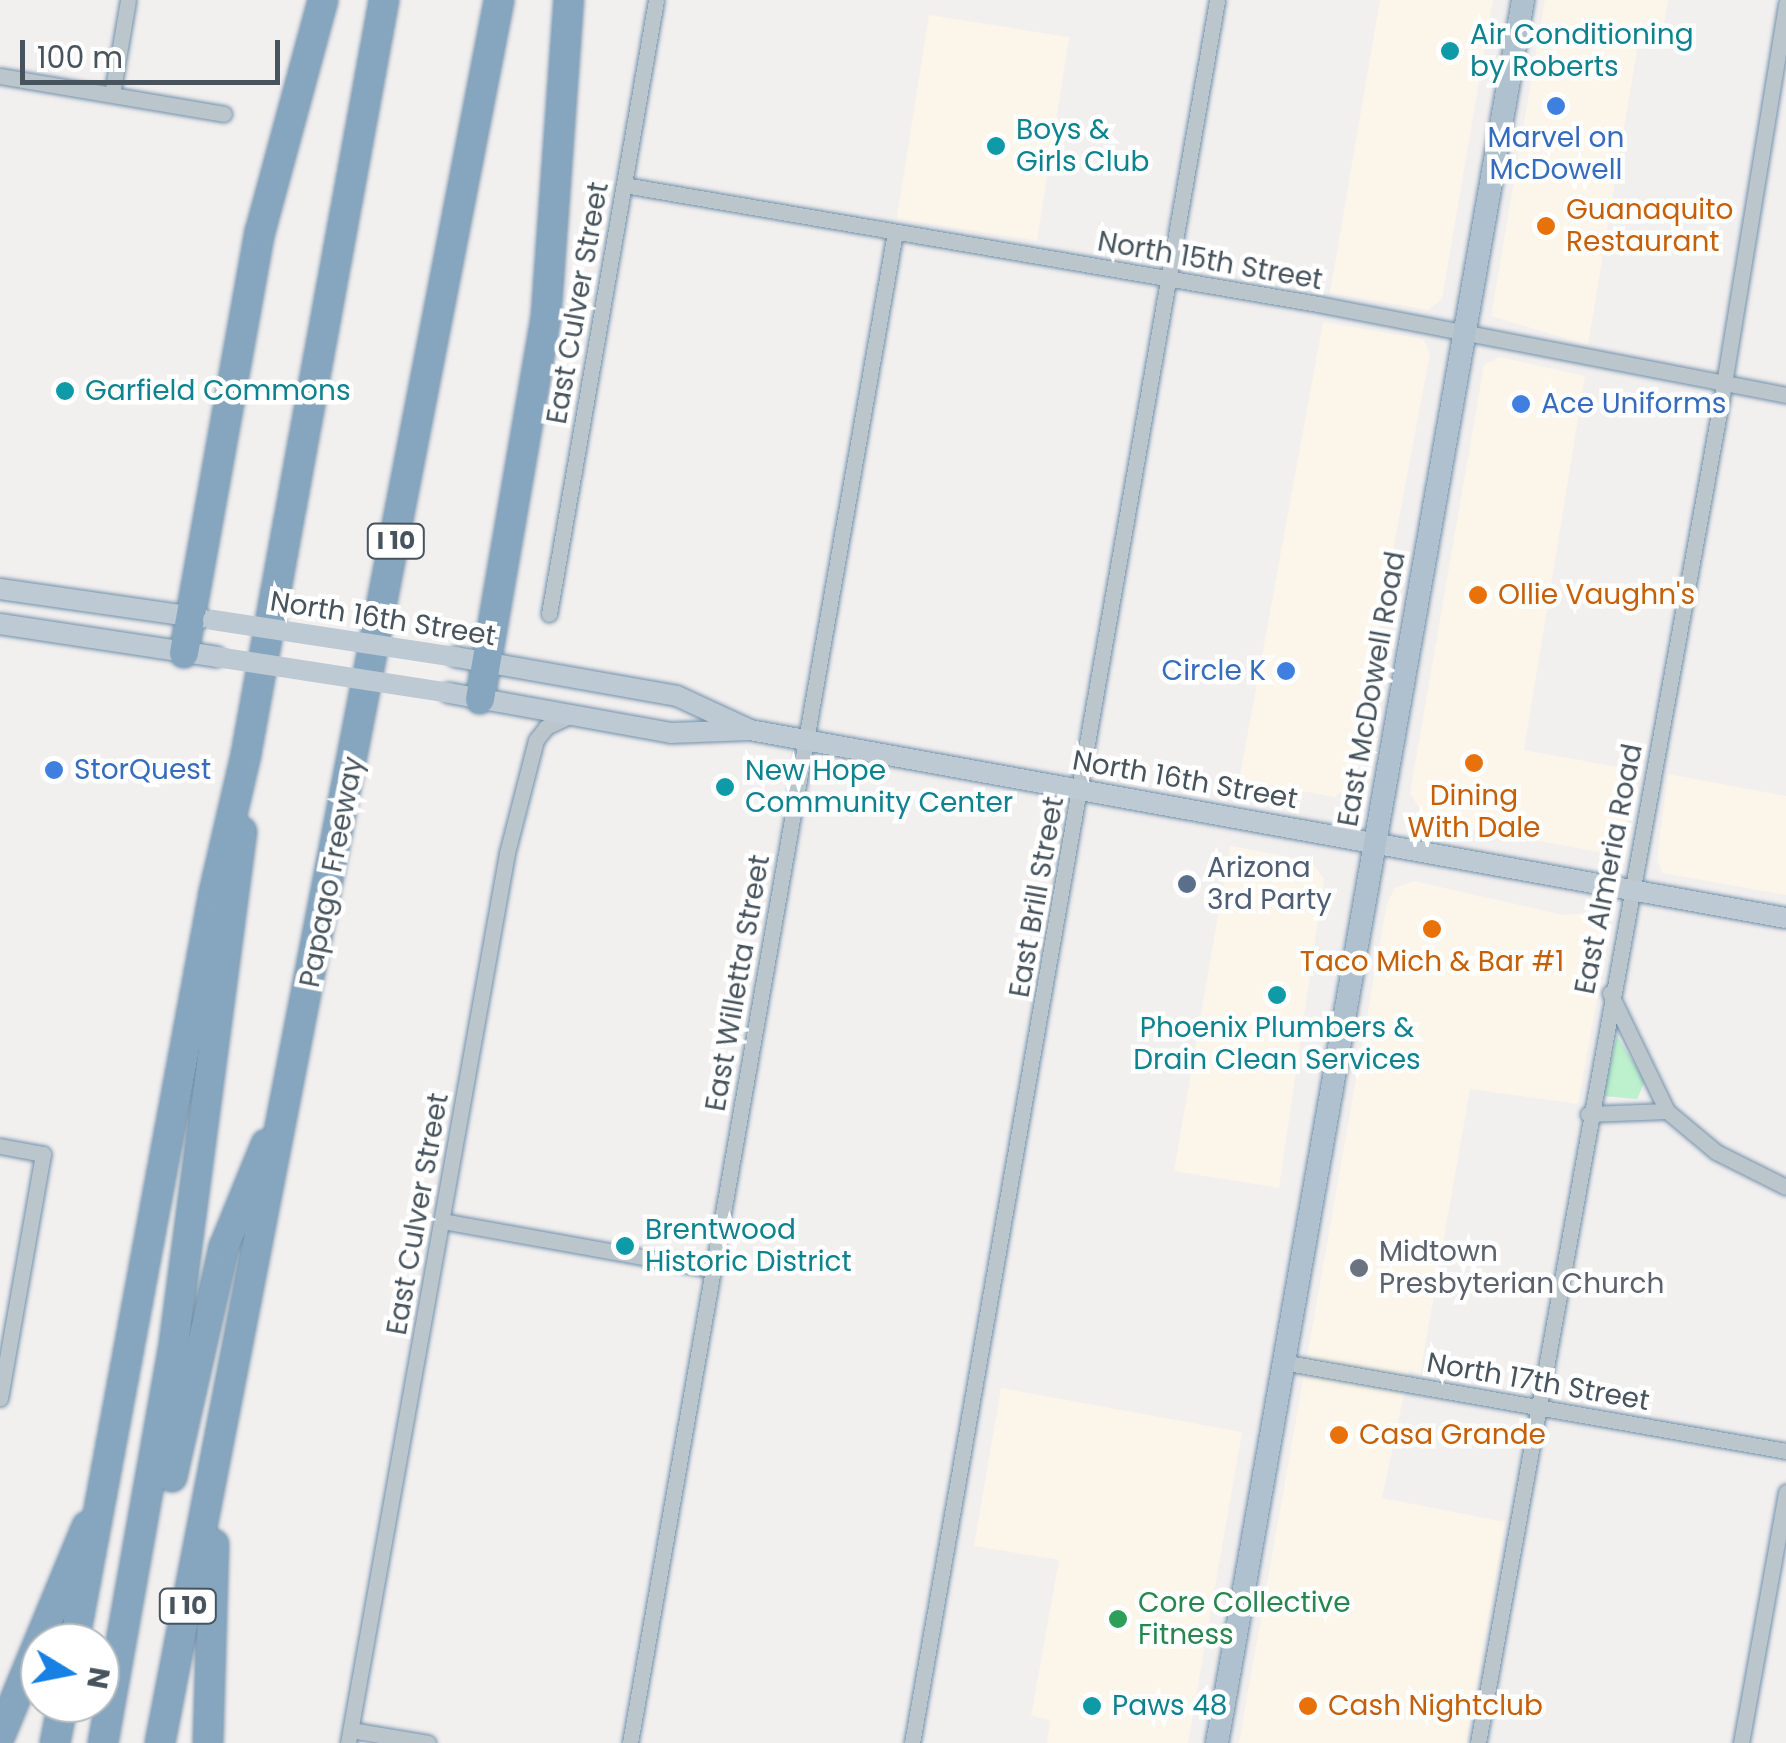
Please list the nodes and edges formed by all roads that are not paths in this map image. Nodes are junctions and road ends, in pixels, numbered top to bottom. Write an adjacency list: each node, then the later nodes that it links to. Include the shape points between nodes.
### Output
1 (128, 0): 11 (street)
2 (323, 0): 21 (highway, via 260,232)
3 (384, 0): 29 (highway)
4 (499, 0): 35 (highway, Papago Freeway / I 10)
5 (569, 0): 24 (highway, via 546,317)
6 (656, 0): 13 (street, East Culver Street)
7 (1217, 0): 15 (street, East Brill Street)
8 (1523, 0): 16 (main road, East McDowell Road)
9 (1786, 3): 17 (street, East Almeria Road)
10 (0, 76): 11 (street)
11 (112, 94): 12 (street)
12 (224, 114)
13 (624, 185): 14 (street, North 15th Street); 20 (street, East Culver Street)
14 (895, 232): 15 (street, North 15th Street); 28 (street, East Willetta Street)
15 (1169, 278): 16 (street, North 15th Street); 30 (street, East Brill Street)
16 (1465, 332): 17 (street, North 15th Street); 31 (main road, East McDowell Road)
17 (1724, 384): 18 (street, North 15th Street); 32 (street, East Almeria Road)
18 (1786, 395)
19 (0, 589): 21 (main road, North 16th Street)
20 (549, 614)
21 (201, 618): 23 (highway); 24 (main road, North 16th Street, bridge)
22 (0, 624): 23 (main road, North 16th Street)
23 (184, 653): 25 (main road, North 16th Street, bridge)
24 (488, 662): 25 (highway); 27 (main road, North 16th Street, via 677,696)
25 (480, 699): 26 (main road, North 16th Street)
26 (572, 716): 27 (main road, North 16th Street, via 671,733); 40 (street, East Culver Street, via 546,726 532,752 507,853)
27 (750, 730): 28 (main road, North 16th Street)
28 (806, 740): 30 (main road, North 16th Street); 41 (street, East Willetta Street)
29 (246, 754): 47 (highway, via 214,892); 52 (highway, via 238,883 174,1344)
30 (1081, 789): 31 (main road, North 16th Street); 58 (street, East Brill Street)
31 (1375, 844): 32 (main road, North 16th Street); 42 (main road, East McDowell Road)
32 (1632, 891): 33 (main road, North 16th Street); 34 (street, East Almeria Road)
33 (1786, 918)
34 (1610, 993): 36 (street); 37 (street, East Almeria Road)
35 (291, 1082): 46 (highway, Papago Freeway / I 10); 53 (highway, via 224,1246)
36 (1666, 1111): 37 (street); 39 (street, via 1716,1152)
37 (1588, 1114): 44 (street, East Almeria Road)
38 (0, 1146): 43 (street, via 43,1154)
39 (1786, 1187)
40 (442, 1222): 41 (street); 51 (street, East Culver Street)
41 (714, 1270): 57 (street, East Willetta Street)
42 (1282, 1362): 44 (street, North 17th Street); 59 (main road, East McDowell Road)
43 (0, 1398)
44 (1538, 1406): 45 (street, North 17th Street); 60 (street, East Almeria Road)
45 (1786, 1451)
46 (216, 1468): 54 (highway, Papago Freeway / I 10); 55 (highway)
47 (106, 1489): 49 (highway); 50 (highway, via 64,1570)
48 (1786, 1492): 61 (street)
49 (78, 1623)
50 (0, 1736)
51 (350, 1736): 56 (street)
52 (103, 1743)
53 (119, 1743)
54 (160, 1743)
55 (208, 1743)
56 (428, 1743)
57 (630, 1743)
58 (912, 1743)
59 (1216, 1743)
60 (1478, 1743)
61 (1741, 1743)

